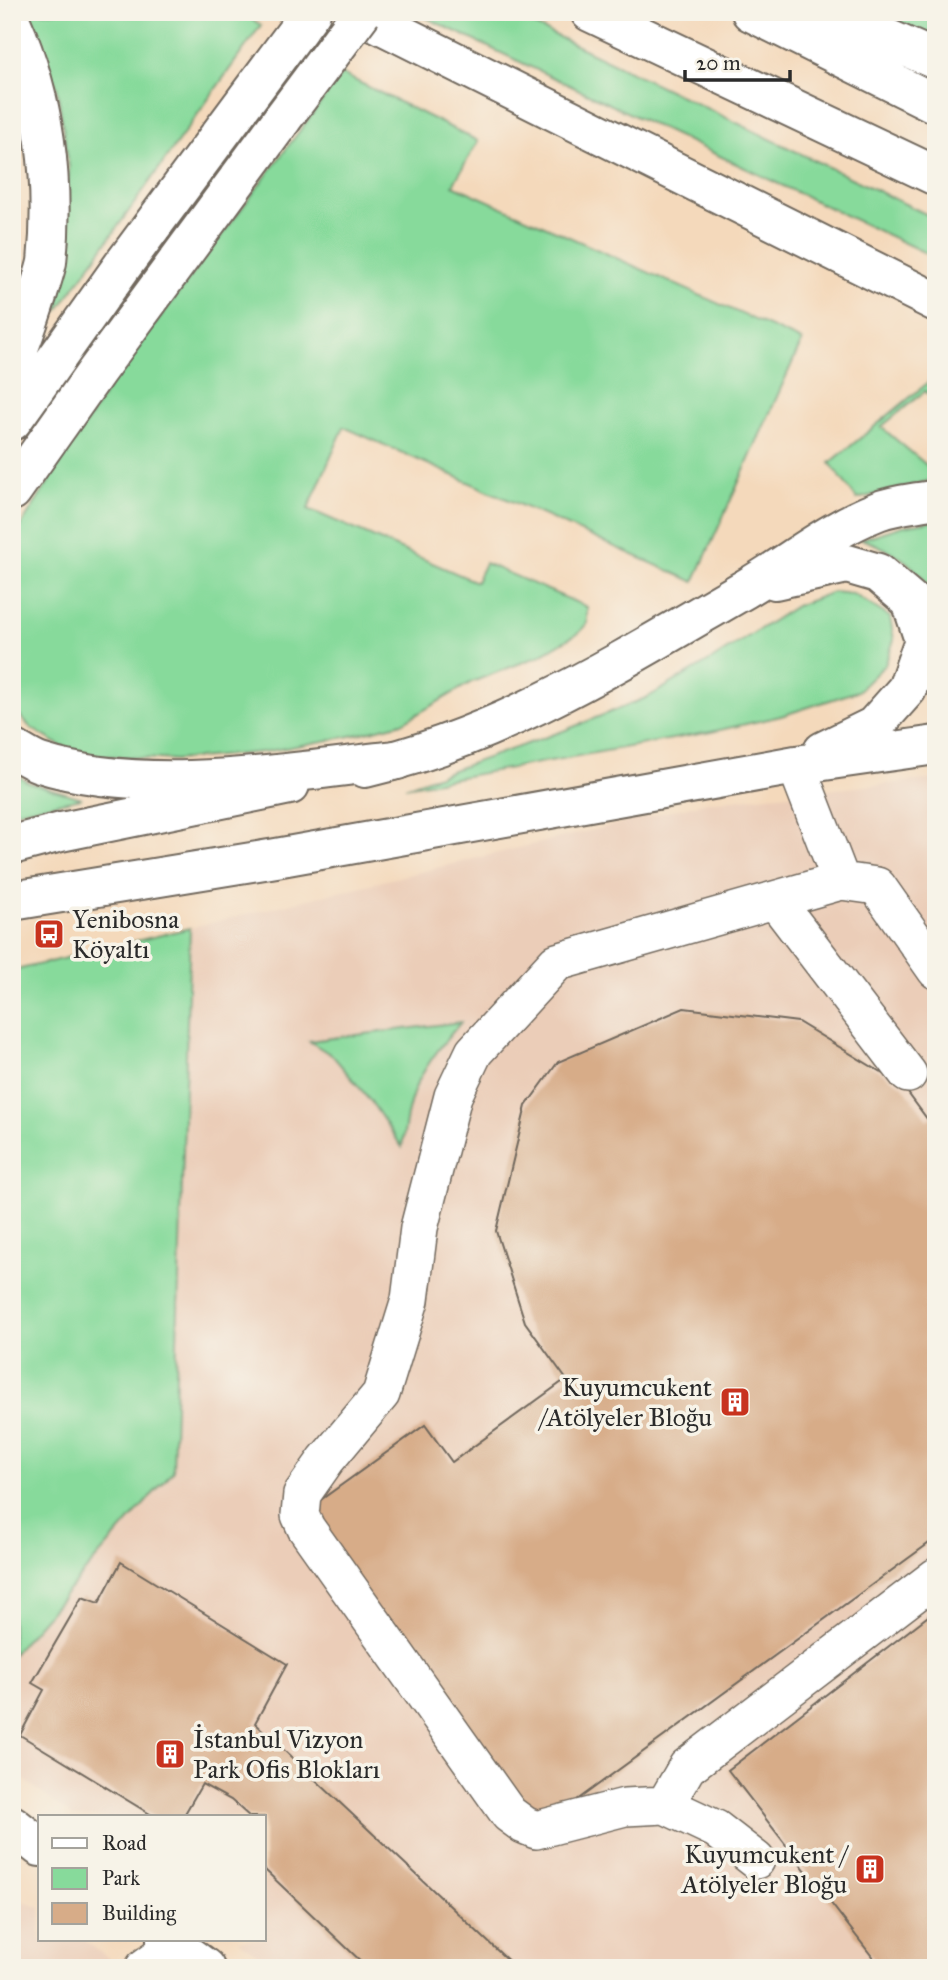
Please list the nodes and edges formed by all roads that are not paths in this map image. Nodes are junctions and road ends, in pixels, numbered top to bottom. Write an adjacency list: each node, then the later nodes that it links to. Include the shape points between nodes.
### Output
1 (311, 12): 13 (main road)
2 (356, 12): 11 (main road)
3 (362, 12): 14 (main road, bridge)
4 (590, 12): 10 (main road)
5 (751, 12): 9 (main road)
6 (827, 12): 8 (main road)
7 (12, 24): 12 (main road, via 25,54 43,124 49,198 46,264 22,345)
8 (936, 60)
9 (936, 104)
10 (936, 176)
11 (936, 302)
12 (12, 363)
13 (12, 421)
14 (12, 491)
15 (936, 499): 16 (main road, via 880,510 832,533)
16 (751, 586): 19 (main road, via 586,681 485,729); 20 (main road, via 847,564 878,573 911,601 923,640 907,689 874,726)
17 (936, 745): 20 (main road)
18 (12, 748): 19 (main road, via 49,765 160,781)
19 (397, 761): 21 (main road)
20 (796, 765): 22 (lane); 24 (main road)
21 (12, 845)
22 (841, 881): 23 (lane); 25 (lane, via 877,886)
23 (775, 900): 26 (lane); 28 (lane, via 557,962 474,1052 453,1096 419,1227 410,1300 381,1394 302,1494 300,1515 306,1528 509,1815 536,1830 625,1807)
24 (12, 901)
25 (936, 970)
26 (908, 1074)
27 (936, 1577): 28 (lane, via 687,1767)
28 (665, 1805): 32 (lane, via 716,1829)
29 (12, 1825): 30 (main road)
30 (38, 1845)
31 (12, 1856): 33 (main road)
32 (756, 1860)
33 (38, 1867)
34 (170, 1943): 35 (lane); 36 (main road)
35 (144, 1968)
36 (205, 1968)

